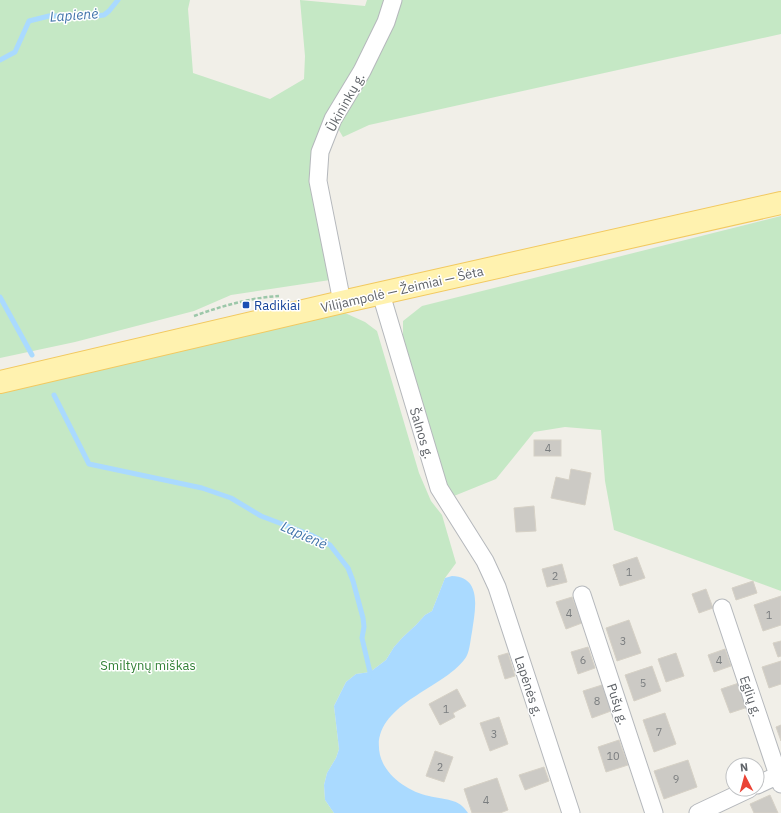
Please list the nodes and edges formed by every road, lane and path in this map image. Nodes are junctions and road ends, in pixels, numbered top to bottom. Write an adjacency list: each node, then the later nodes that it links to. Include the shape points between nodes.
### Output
1 (393, 0): 4 (street, Ūkininkų g., via 386,22 362,71 333,119 320,152 318,180)
2 (781, 203): 3 (main road, Vilijampolė — Žeimiai — Šėta)
3 (381, 294): 4 (main road, Vilijampolė — Žeimiai — Šėta); 6 (street, Šalnos g., via 439,488)
4 (342, 302): 5 (main road, Vilijampolė — Žeimiai — Šėta)
5 (0, 382)
6 (485, 561): 12 (street, Lapėnės g., via 497,587)
7 (582, 595): 13 (street, Pušų g.)
8 (722, 608): 9 (street, Eglių g.)
9 (780, 778): 10 (street)
10 (765, 783)
11 (732, 797): 14 (street)
12 (571, 813)
13 (654, 813)
14 (698, 813)

